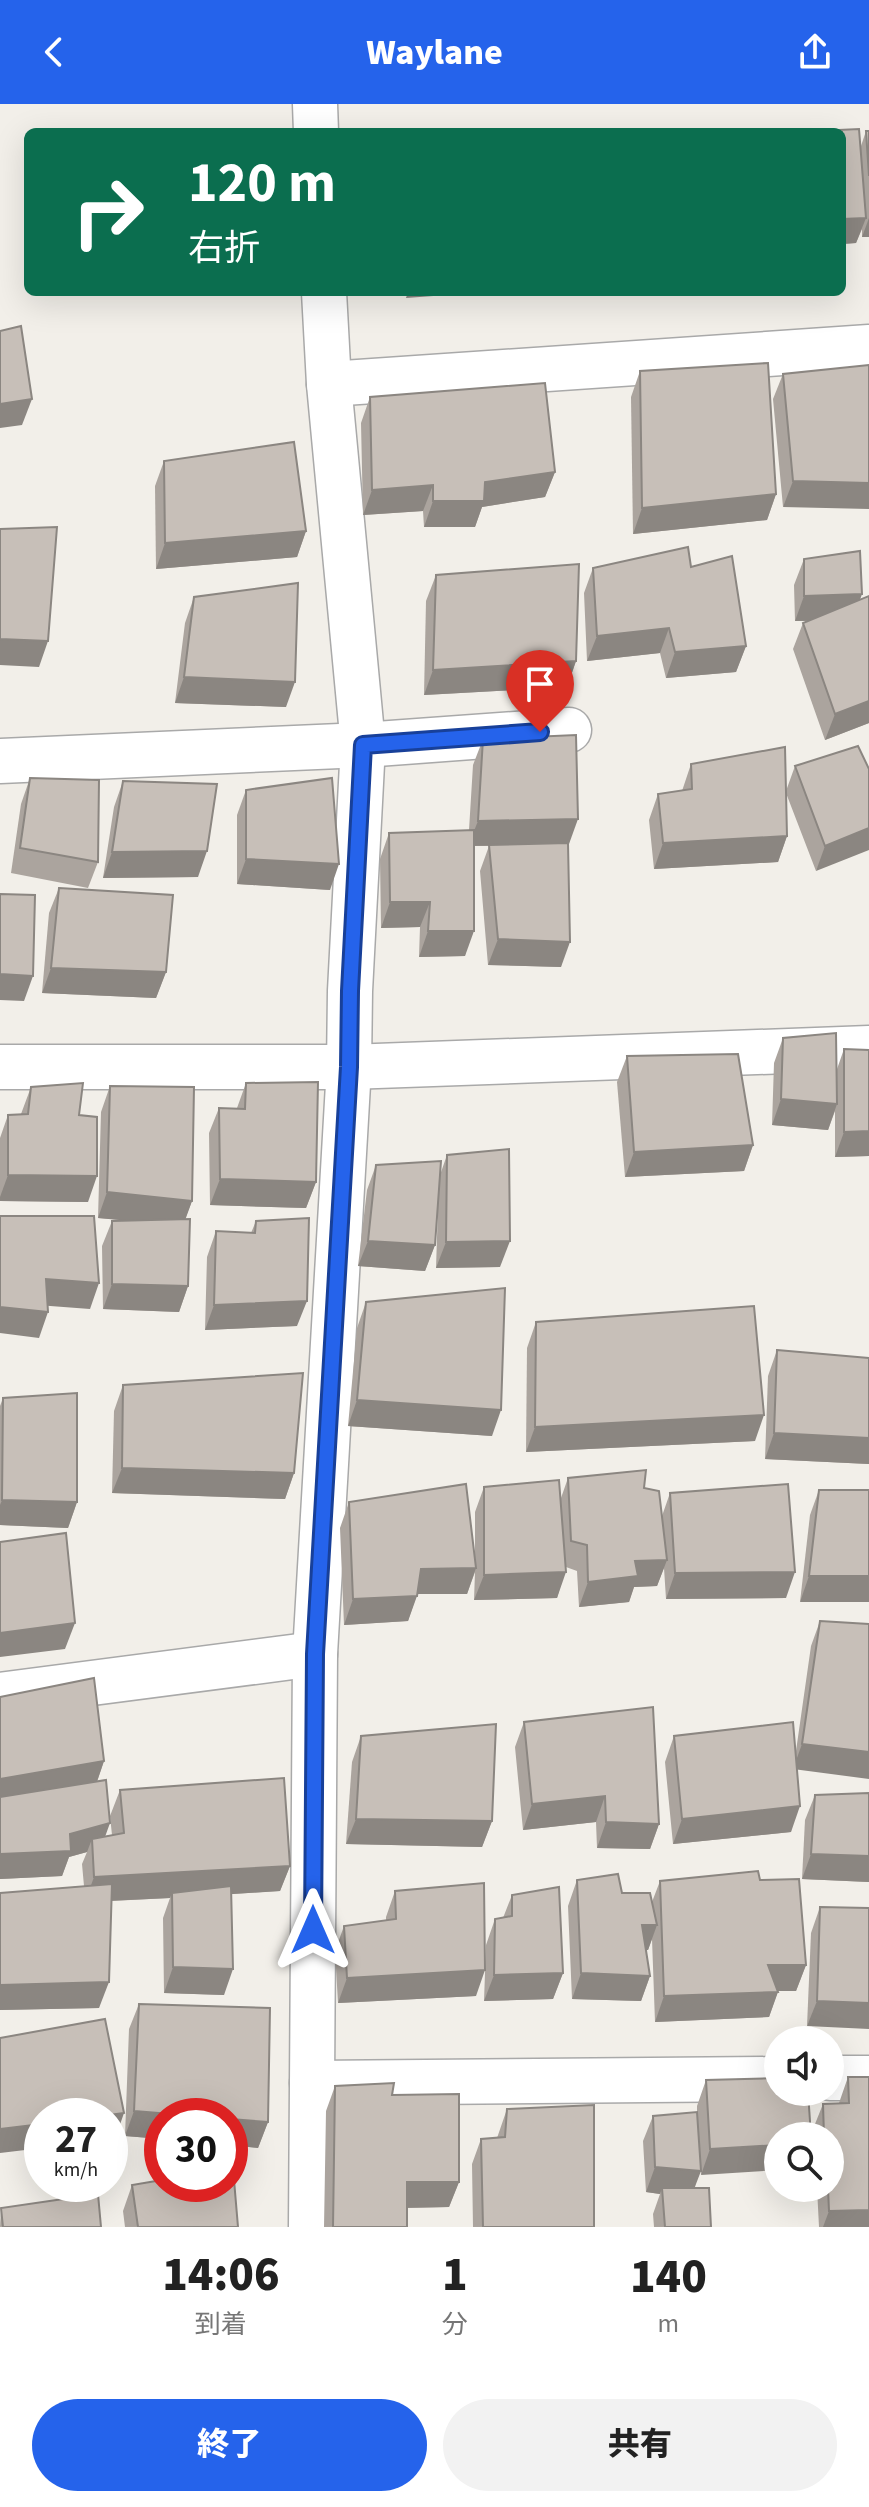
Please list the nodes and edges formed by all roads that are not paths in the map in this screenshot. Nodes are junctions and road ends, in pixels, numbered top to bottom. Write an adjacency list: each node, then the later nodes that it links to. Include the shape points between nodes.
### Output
1 (315, 104): 2 (street)
2 (316, 128)
3 (324, 296): 5 (street)
4 (869, 347): 5 (street)
5 (329, 384): 7 (street)
6 (569, 730): 7 (street)
7 (363, 745): 8 (street); 11 (street)
8 (0, 761)
9 (869, 1048): 11 (street)
10 (0, 1067): 11 (street)
11 (349, 1067): 12 (street)
12 (315, 1654): 13 (street); 17 (street)
13 (0, 1695)
14 (844, 2078): 15 (street)
15 (869, 2078)
16 (764, 2079): 17 (street)
17 (312, 2083): 18 (street)
18 (311, 2227)

